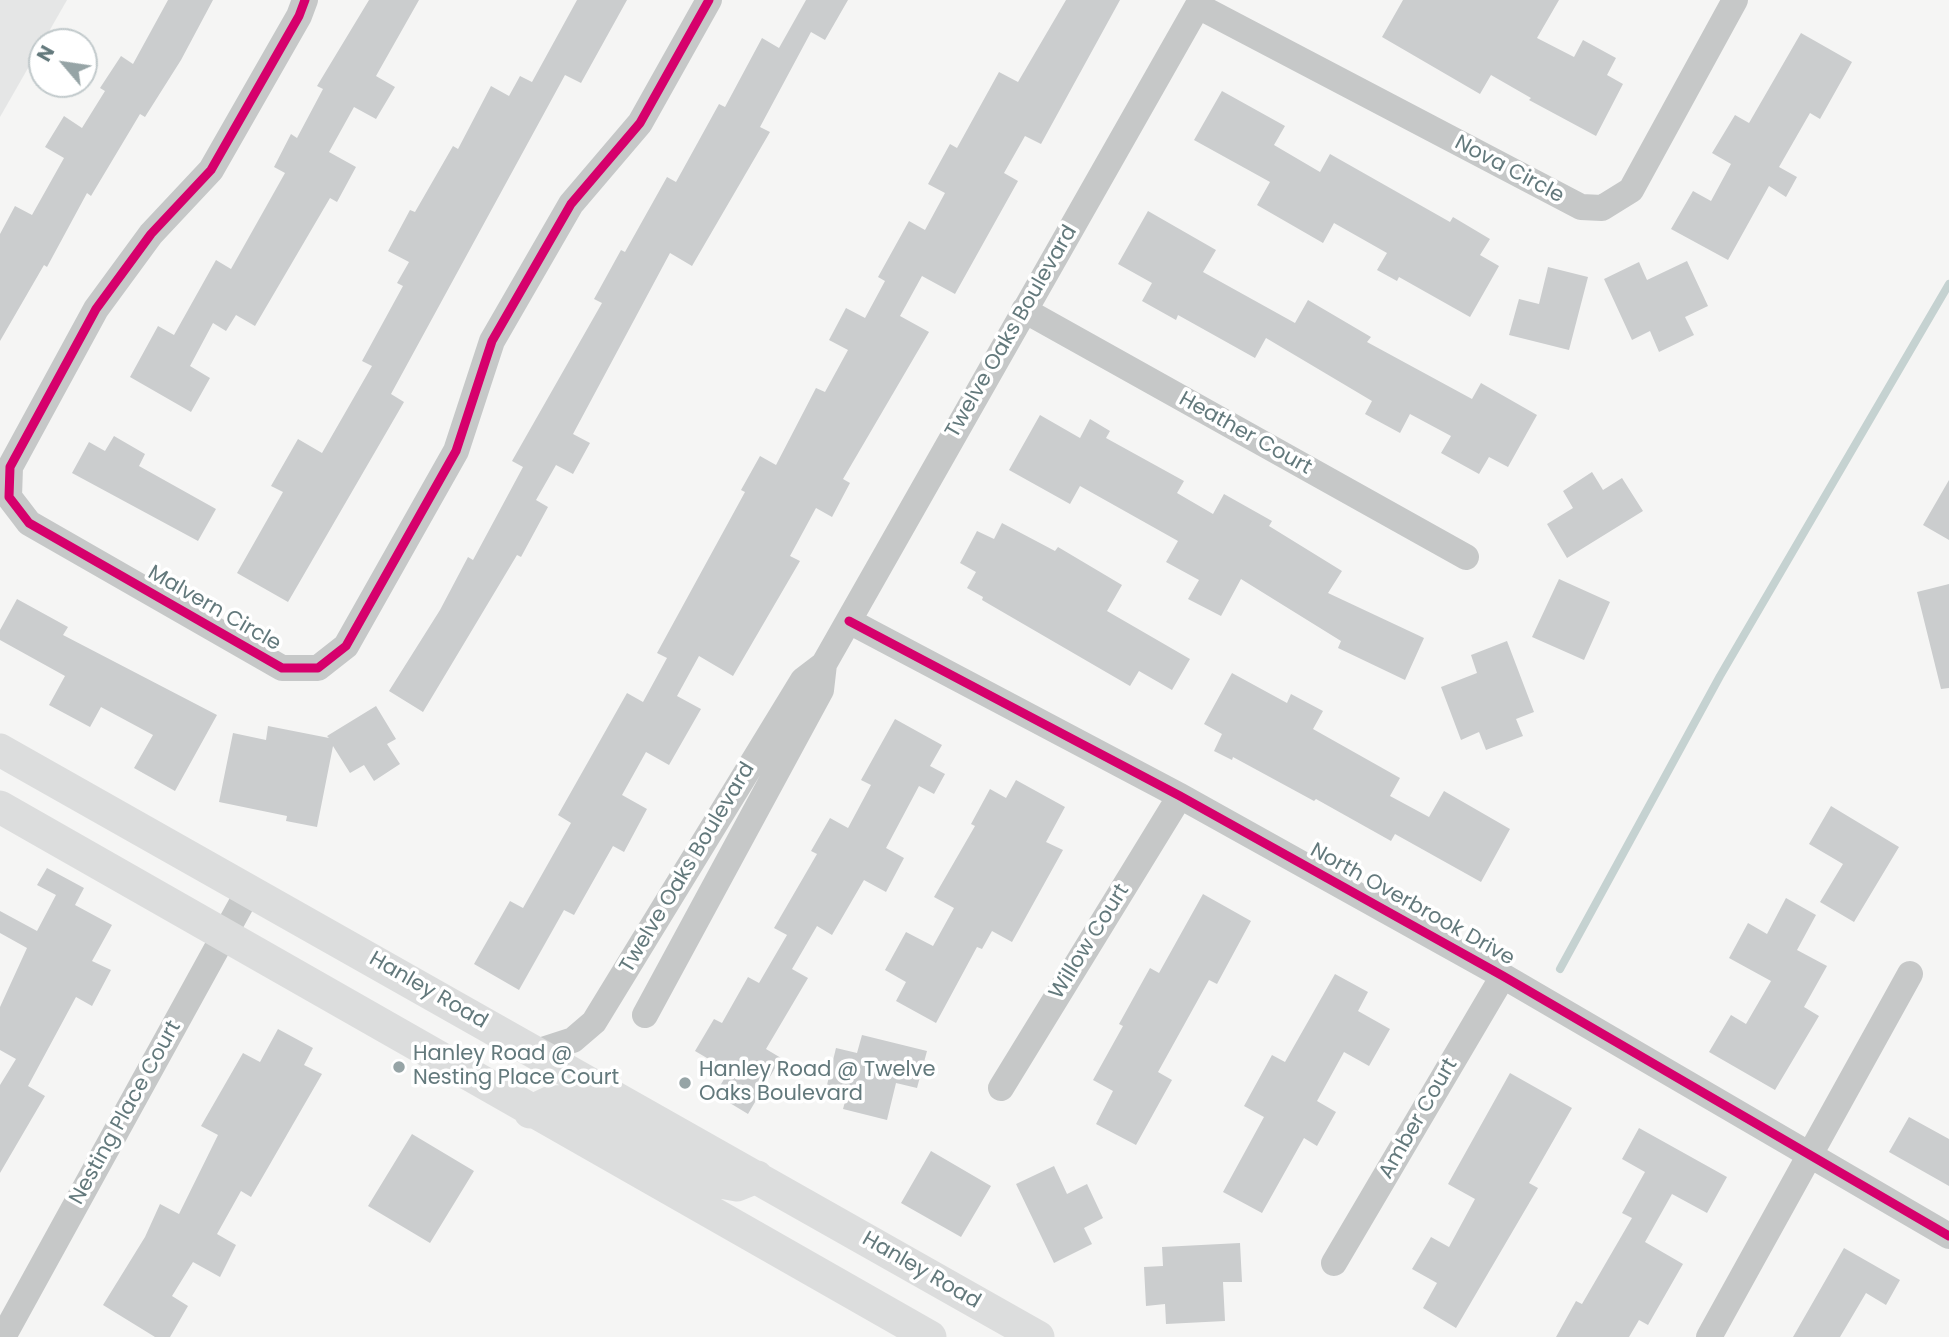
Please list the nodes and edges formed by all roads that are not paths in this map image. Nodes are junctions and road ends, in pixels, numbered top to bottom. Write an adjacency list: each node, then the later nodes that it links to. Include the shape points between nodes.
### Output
1 (305, 0): 2 (street, Malvern Circle, via 211,170 151,234 96,309 10,467 9,496 29,523 282,668 318,668 346,646 456,451 492,341 572,204 640,123)
2 (709, 0)
3 (1735, 0): 4 (street, Nova Circle, via 1631,190 1602,208 1581,207)
4 (1199, 3): 5 (street, Twelve Oaks Boulevard)
5 (1024, 310): 6 (street, Heather Court); 7 (street, Twelve Oaks Boulevard)
6 (1466, 557)
7 (849, 621): 8 (street, Twelve Oaks Boulevard); 10 (street, North Overbrook Drive)
8 (824, 664): 14 (street, Twelve Oaks Boulevard, via 803,680); 15 (street, Twelve Oaks Boulevard, via 821,690)
9 (0, 750): 12 (main road, Hanley Road)
10 (1180, 796): 17 (street, North Overbrook Drive); 20 (street, Willow Court)
11 (0, 807): 13 (main road)
12 (249, 890): 13 (street, Nesting Place Court); 19 (main road, Hanley Road)
13 (225, 933): 21 (main road); 26 (street, Nesting Place Court)
14 (644, 939): 15 (street); 19 (street, Twelve Oaks Boulevard, via 594,1022 573,1040)
15 (677, 958): 18 (street, Twelve Oaks Boulevard)
16 (1910, 974): 22 (street)
17 (1503, 976): 22 (street, North Overbrook Drive); 25 (street, Amber Court)
18 (645, 1015)
19 (536, 1052): 23 (main road, Hanley Road)
20 (1000, 1088)
21 (530, 1112): 23 (main road, via 551,1102 570,1101 715,1181 737,1185); 27 (main road)
22 (1810, 1154): 24 (street, North Overbrook Drive); 29 (street)
23 (757, 1177): 28 (main road, Hanley Road)
24 (1949, 1236)
25 (1335, 1263)
26 (3, 1337)
27 (930, 1337)
28 (1038, 1337)
29 (1709, 1337)

